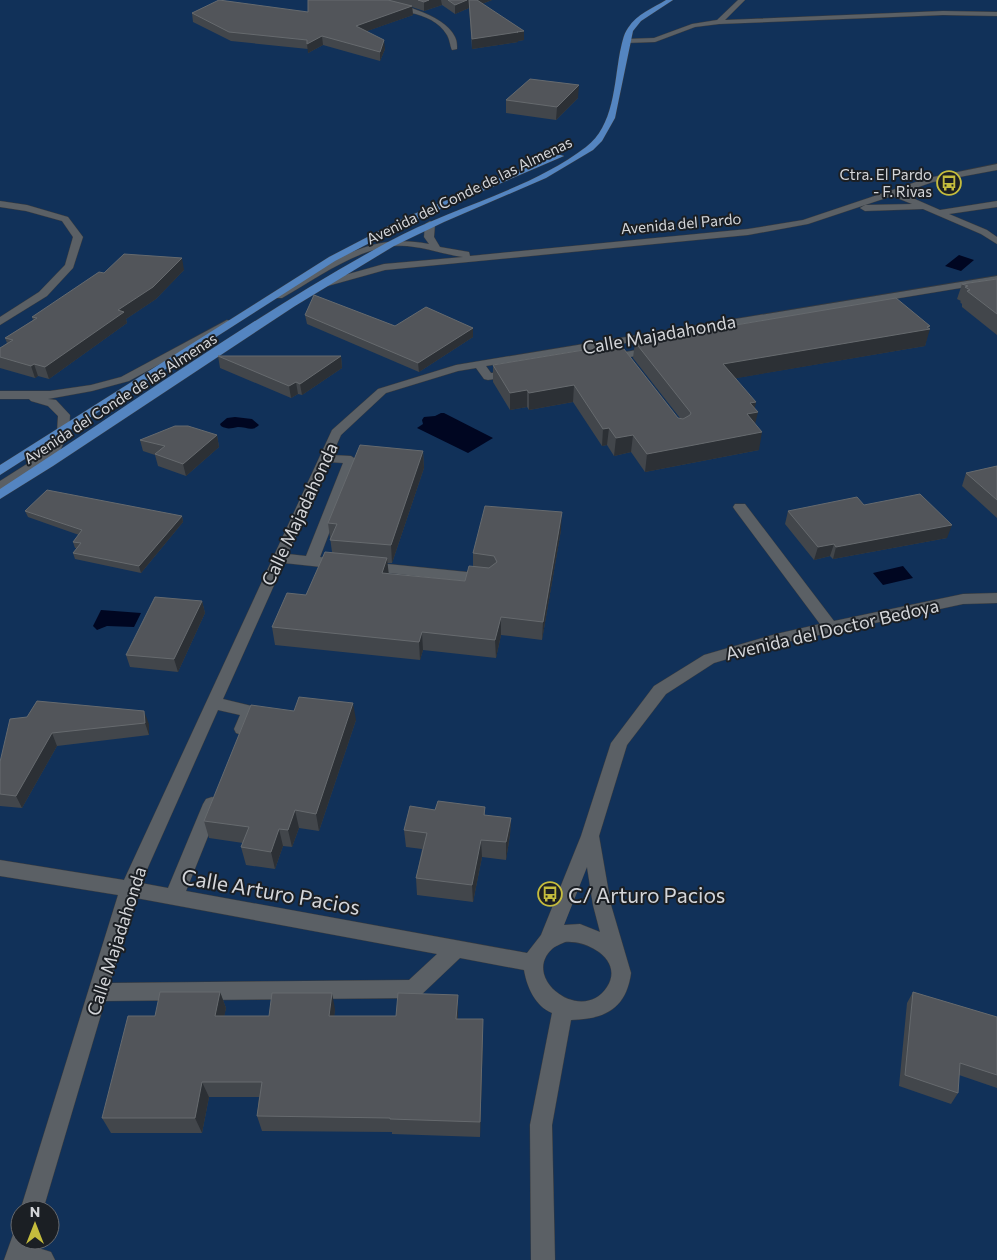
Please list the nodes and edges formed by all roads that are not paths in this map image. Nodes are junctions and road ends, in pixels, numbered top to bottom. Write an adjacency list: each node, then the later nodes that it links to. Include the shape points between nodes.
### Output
1 (372, 0): 7 (street, via 435,20 449,30 455,41)
2 (670, 0): 6 (main road, via 641,18)
3 (742, 0): 5 (street)
4 (997, 14): 5 (street, via 943,12)
5 (719, 22): 6 (street, via 694,25 654,40)
6 (626, 41): 8 (main road)
7 (454, 49)
8 (612, 119): 17 (main road, Avenida del Conde de las Almenas, via 593,146 568,163); 28 (main road, Avenida del Conde de las Almenas, via 583,143 554,159 405,221 332,259)
9 (997, 168): 10 (street, Avenida del Pardo)
10 (931, 180): 11 (street, Avenida del Pardo); 12 (street)
11 (893, 193): 12 (street, Avenida del Pardo); 15 (street, Avenida del Pardo)
12 (927, 200): 15 (street, Avenida del Pardo); 16 (street, Avenida del Pardo)
13 (0, 204): 29 (street, via 65,219 78,238 70,266 44,294)
14 (997, 204): 16 (street)
15 (851, 208): 22 (street, Avenida del Pardo, via 805,222 748,232)
16 (941, 212): 18 (street, Avenida del Pardo)
17 (430, 224): 19 (main road, Avenida del Conde de las Almenas); 21 (street, via 429,238)
18 (997, 241)
19 (393, 243): 20 (street); 25 (main road, Avenida del Conde de las Almenas); 28 (street, via 365,249)
20 (417, 244): 21 (street); 23 (street, via 421,254 414,259)
21 (436, 248): 22 (street, via 464,254)
22 (510, 255): 23 (street)
23 (384, 267): 25 (street)
24 (997, 279): 26 (street, Calle Majadahonda)
25 (324, 284): 42 (main road, Avenida del Conde de las Almenas)
26 (888, 296): 27 (street); 30 (street, Calle Majadahonda)
27 (902, 308)
28 (246, 313): 37 (street, via 125,379 50,395); 38 (main road, Avenida del Conde de las Almenas)
29 (0, 322)
30 (612, 342): 32 (street); 34 (street, Calle Majadahonda)
31 (661, 349): 32 (street)
32 (625, 359): 33 (street)
33 (594, 360)
34 (479, 364): 35 (street, via 488,377); 39 (street, Calle Majadahonda, via 382,391 336,433)
35 (526, 371)
36 (0, 395): 37 (street)
37 (21, 396): 38 (street, via 52,403 64,415)
38 (63, 432): 40 (main road, Avenida del Conde de las Almenas); 41 (street, Avenida del Conde de las Almenas, via 54,452)
39 (325, 458): 44 (street, Calle Majadahonda); 45 (street, via 351,460)
40 (0, 471)
41 (0, 487)
42 (0, 496)
43 (740, 507): 50 (street)
44 (279, 558): 45 (street); 51 (street, Calle Majadahonda)
45 (311, 562): 46 (street)
46 (488, 579)
47 (997, 590): 48 (street)
48 (963, 598): 49 (street, Avenida del Doctor Bedoya); 50 (street, Avenida del Doctor Bedoya)
49 (997, 598)
50 (830, 627): 54 (street, Avenida del Doctor Bedoya, via 709,659 660,690 618,743)
51 (214, 703): 52 (street, via 250,712); 56 (street, Calle Majadahonda)
52 (235, 747)
53 (217, 791): 57 (street)
54 (590, 836): 58 (street, Avenida del Doctor Bedoya); 60 (street, Avenida del Doctor Bedoya, via 602,905)
55 (0, 868): 56 (street, Calle Arturo Pacios)
56 (130, 889): 57 (street, Calle Arturo Pacios); 62 (street, Calle Majadahonda)
57 (174, 897): 59 (street, Calle Arturo Pacios)
58 (548, 941): 60 (street, via 561,934 580,933 607,944); 61 (street)
59 (456, 949): 61 (street, Calle Arturo Pacios); 62 (street, via 413,989)
60 (617, 958): 63 (street, via 621,973 618,988 610,1001 596,1009 580,1012)
61 (534, 963): 63 (street, via 539,991)
62 (98, 992): 64 (street, Calle Majadahonda)
63 (563, 1010): 67 (street, via 541,1125)
64 (34, 1200)
65 (19, 1252): 66 (street)
66 (43, 1260)
67 (543, 1260)

